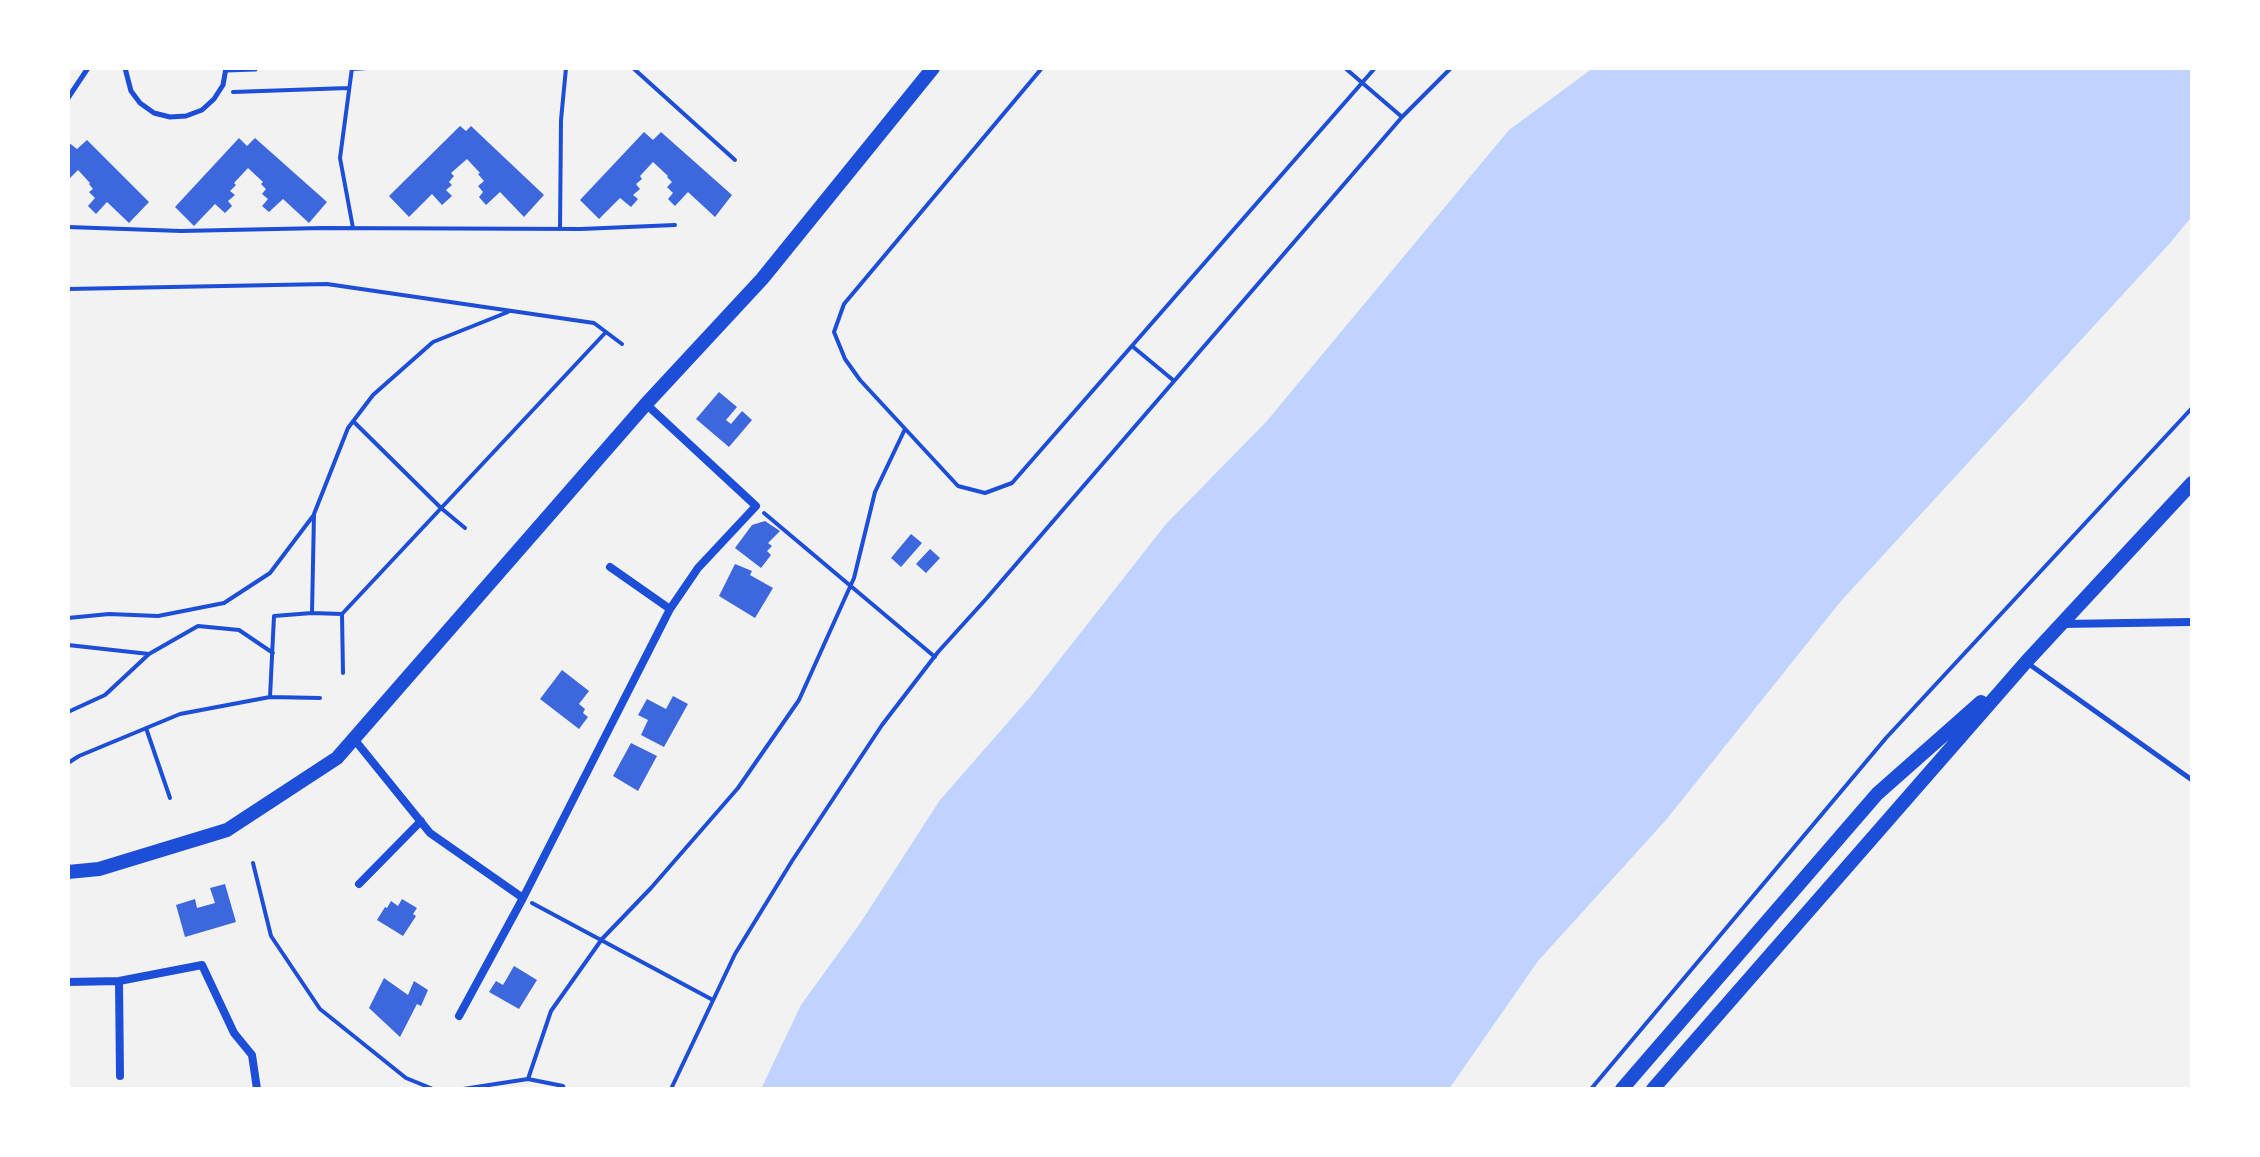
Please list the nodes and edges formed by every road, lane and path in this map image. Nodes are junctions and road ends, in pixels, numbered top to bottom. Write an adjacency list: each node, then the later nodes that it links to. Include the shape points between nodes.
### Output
1 (88, 68): 17 (lane)
2 (125, 68): 16 (lane, via 131,91 154,113 186,116 202,110)
3 (367, 68): 13 (path)
4 (566, 68): 23 (path)
5 (633, 68): 19 (path)
6 (933, 68): 30 (street, via 762,279)
7 (1042, 68): 33 (path, via 844,304 834,332 845,359)
8 (1345, 68): 14 (path)
9 (1375, 68): 14 (path)
10 (1451, 68): 18 (path)
11 (226, 69): 12 (lane); 16 (lane)
12 (255, 69)
13 (352, 69): 15 (path)
14 (1363, 82): 18 (path); 28 (path)
15 (350, 88): 16 (path); 22 (path, via 340,158)
16 (219, 92)
17 (68, 98)
18 (1402, 117): 29 (path)
19 (735, 160)
20 (675, 225): 23 (path)
21 (68, 227): 22 (path)
22 (353, 228): 23 (path)
23 (560, 229)
24 (68, 289): 25 (path, via 327,284)
25 (510, 311): 26 (path, via 594,323); 32 (path, via 433,342 373,395)
26 (606, 332): 27 (path); 36 (path)
27 (622, 344)
28 (1132, 346): 29 (path); 33 (path, via 1012,483 985,493 958,486)
29 (1174, 381): 50 (path)
30 (646, 404): 35 (street); 57 (street)
31 (2192, 408): 78 (path, via 1886,738)
32 (353, 421): 36 (path); 37 (path)
33 (905, 429): 40 (path, via 875,492)
34 (2192, 483): 46 (street)
35 (756, 506): 40 (path); 41 (street, via 698,568)
36 (441, 508): 38 (path); 43 (path)
37 (314, 514): 42 (path); 44 (path, via 270,573 224,603 158,616)
38 (465, 528)
39 (610, 567): 41 (street)
40 (850, 587): 50 (path); 66 (path, via 799,700 738,788)
41 (670, 609): 65 (street)
42 (312, 613): 43 (path); 48 (path, via 274,616)
43 (342, 614): 52 (path)
44 (68, 618)
45 (2192, 622): 46 (street)
46 (2062, 624): 51 (street)
47 (68, 645): 49 (path)
48 (273, 653): 49 (path, via 239,630 198,626); 53 (path)
49 (149, 654): 55 (path, via 105,695)
50 (935, 657): 69 (path, via 882,725 792,861)
51 (2026, 662): 59 (lane); 79 (street, via 1877,794); 80 (street)
52 (343, 673)
53 (270, 697): 54 (path); 56 (path, via 180,714)
54 (320, 698)
55 (68, 712)
56 (146, 728): 58 (path); 60 (path)
57 (354, 739): 61 (street); 63 (street, via 337,758 227,830 99,869)
58 (68, 763)
59 (2192, 780)
60 (170, 798)
61 (421, 821): 64 (street); 65 (street, via 430,833)
62 (253, 863): 74 (path, via 271,936 320,1009 406,1078)
63 (68, 872)
64 (359, 884)
65 (523, 898): 66 (path); 70 (street)
66 (602, 939): 69 (path); 72 (path, via 551,1011)
67 (119, 981): 68 (street); 71 (street); 73 (street, via 202,965 234,1033 252,1055)
68 (68, 982)
69 (712, 999): 77 (path)
70 (459, 1016)
71 (120, 1076)
72 (528, 1079): 75 (path); 76 (path)
73 (257, 1089)
74 (433, 1089)
75 (463, 1089)
76 (564, 1089)
77 (671, 1089)
78 (1591, 1089)
79 (1622, 1089)
80 (1653, 1089)

